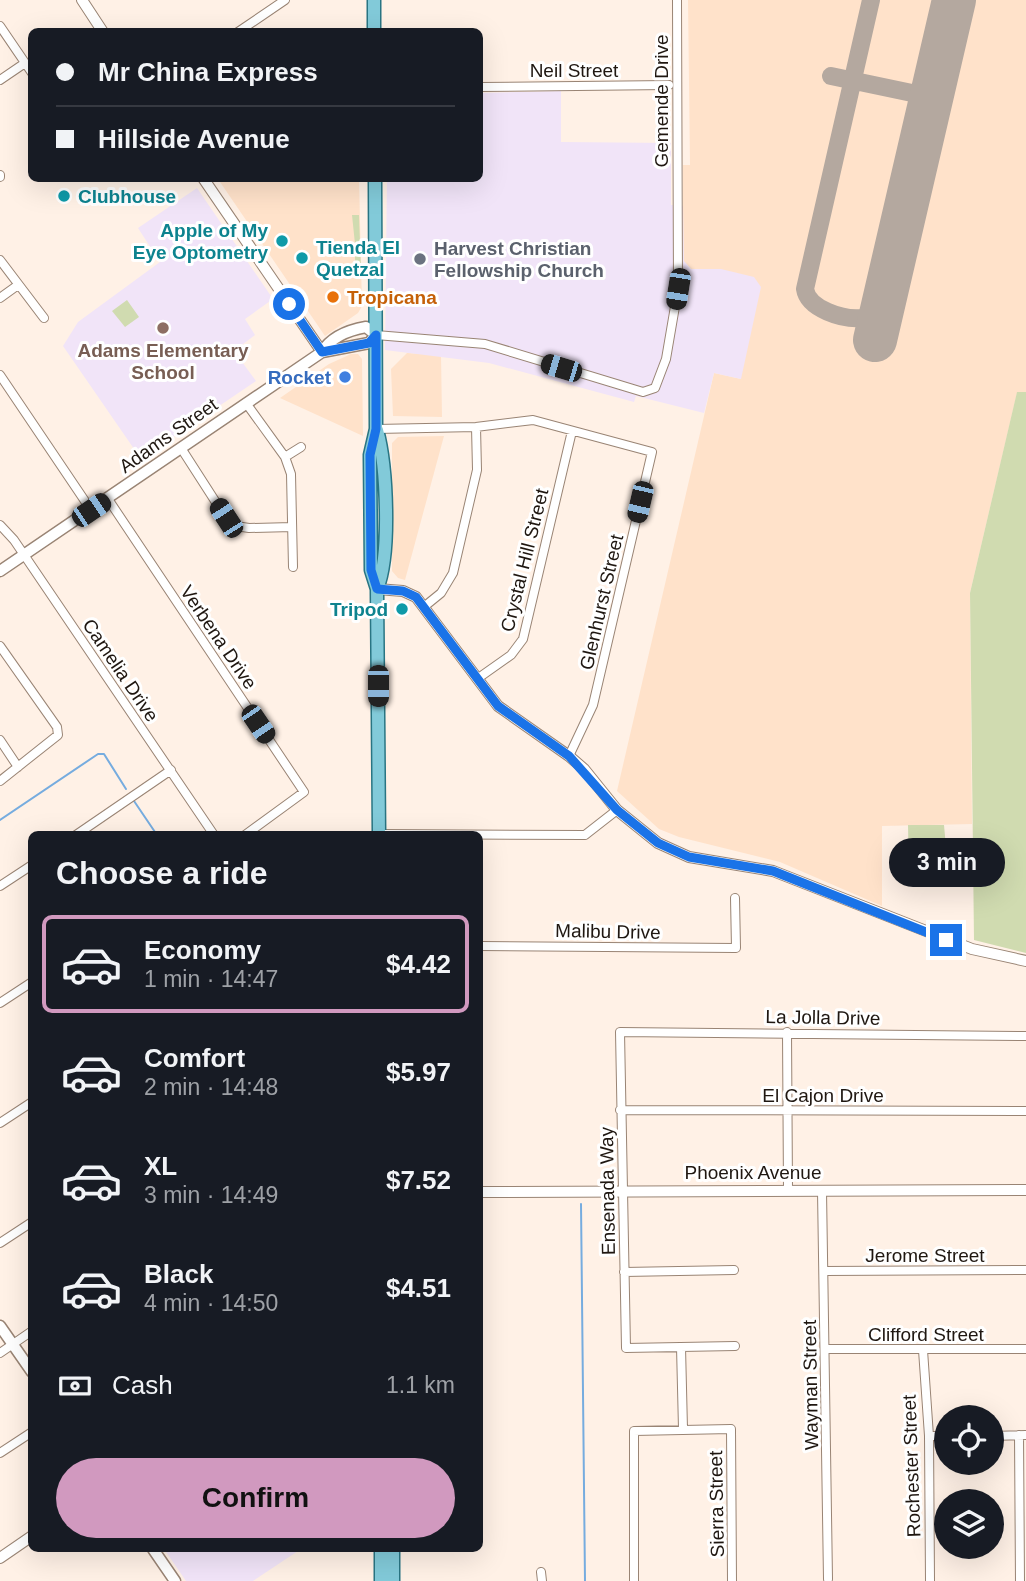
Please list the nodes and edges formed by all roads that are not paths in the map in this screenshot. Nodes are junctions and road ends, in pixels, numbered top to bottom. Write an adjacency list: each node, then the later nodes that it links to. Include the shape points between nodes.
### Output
1 (82, 0): 6 (street)
2 (285, 0): 7 (street)
3 (374, 0): 8 (main road)
4 (677, 0): 20 (street, Gemende Drive, via 678,289 666,359 655,388 643,392 485,344)
5 (0, 26): 9 (street)
6 (100, 28)
7 (244, 28)
8 (374, 28)
9 (25, 63): 10 (street); 11 (street)
10 (28, 67)
11 (0, 80)
12 (669, 86): 13 (street, Neil Street)
13 (483, 87)
14 (206, 182): 21 (street)
15 (375, 182): 20 (main road)
16 (0, 260): 17 (street)
17 (18, 285): 18 (street); 19 (street)
18 (0, 298)
19 (44, 318)
20 (376, 335): 21 (main road, Adams Street, via 366,327 351,330); 25 (main road)
21 (322, 352): 23 (main road, Adams Street)
22 (0, 375): 31 (street)
23 (246, 403): 28 (main road, Adams Street); 29 (street)
24 (477, 427): 25 (street); 26 (street, via 533,420); 38 (street, via 477,470 453,573)
25 (376, 429): 37 (main road, via 383,454 384,557)
26 (572, 431): 40 (street, Crystal Hill Street, via 523,639 511,655); 42 (street, Glenhurst Street, via 652,452 593,705)
27 (300, 447): 29 (street)
28 (181, 448): 30 (main road, Adams Street); 33 (street, via 226,518 236,526)
29 (285, 457): 33 (street, via 291,474)
30 (108, 499): 31 (main road, Adams Street); 49 (street, Verbena Drive, via 304,792)
31 (91, 510): 34 (main road, Adams Street)
32 (0, 525): 34 (street, Camelia Drive)
33 (292, 527): 35 (street)
34 (24, 554): 36 (main road, Adams Street); 44 (street, Camelia Drive)
35 (293, 567)
36 (0, 571)
37 (377, 589): 38 (street, via 410,593); 50 (main road)
38 (425, 607): 40 (street)
39 (0, 646): 43 (street, via 57,727 58,735)
40 (477, 679): 42 (street, via 509,716)
41 (0, 740): 43 (street)
42 (569, 756): 46 (street)
43 (18, 767): 45 (street)
44 (171, 770): 47 (street); 48 (street, Camelia Drive)
45 (0, 780)
46 (617, 810): 51 (street, via 585,835); 56 (street, via 642,833 677,853 773,871 963,946)
47 (82, 831)
48 (211, 831)
49 (250, 831)
50 (379, 831)
51 (483, 835)
52 (28, 868): 53 (street)
53 (0, 886)
54 (735, 898): 55 (street, Malibu Drive, via 736,948)
55 (483, 946)
56 (1026, 961)
57 (28, 985): 58 (street)
58 (0, 1003)
59 (620, 1032): 60 (street, La Jolla Drive); 63 (street, Ensenada Way)
60 (787, 1032): 61 (street, La Jolla Drive); 64 (street)
61 (1026, 1036)
62 (28, 1105): 66 (street)
63 (620, 1110): 64 (street, El Cajon Drive); 67 (street, Ensenada Way)
64 (787, 1111): 65 (street, El Cajon Drive); 68 (street)
65 (1026, 1111)
66 (0, 1123)
67 (621, 1189): 68 (street, Phoenix Avenue); 71 (street, Phoenix Avenue); 77 (street, Ensenada Way)
68 (788, 1190): 70 (street, Phoenix Avenue)
69 (1026, 1190): 70 (street, Phoenix Avenue)
70 (822, 1191): 76 (street, Wayman Street)
71 (483, 1192)
72 (28, 1225): 73 (street)
73 (0, 1243)
74 (734, 1270): 77 (street)
75 (1026, 1270): 76 (street, Jerome Street)
76 (824, 1271): 83 (street, Wayman Street)
77 (624, 1272): 82 (street, Ensenada Way, via 626,1348)
78 (0, 1326): 80 (main road)
79 (28, 1334): 80 (street)
80 (12, 1344): 86 (street); 87 (main road)
81 (735, 1346): 82 (street)
82 (681, 1347): 88 (street)
83 (825, 1349): 85 (street, Clifford Street); 101 (street, Wayman Street)
84 (1026, 1349): 85 (street, Clifford Street)
85 (923, 1350): 91 (street, Rochester Street)
86 (0, 1353)
87 (28, 1367)
88 (683, 1429): 105 (street, via 634,1431); 106 (street, Sierra Street, via 731,1429)
89 (28, 1435): 94 (street)
90 (1023, 1435): 93 (street); 95 (street)
91 (929, 1436): 92 (street); 107 (street, Rochester Street)
92 (934, 1436)
93 (1004, 1436)
94 (0, 1453)
95 (1023, 1524): 108 (street)
96 (28, 1539): 100 (street)
97 (155, 1552): 102 (main road)
98 (381, 1552): 103 (main road)
99 (393, 1552): 104 (main road)
100 (0, 1558)
101 (828, 1578)
102 (175, 1581)
103 (381, 1581)
104 (393, 1581)
105 (634, 1581)
106 (732, 1581)
107 (930, 1581)
108 (1020, 1581)

